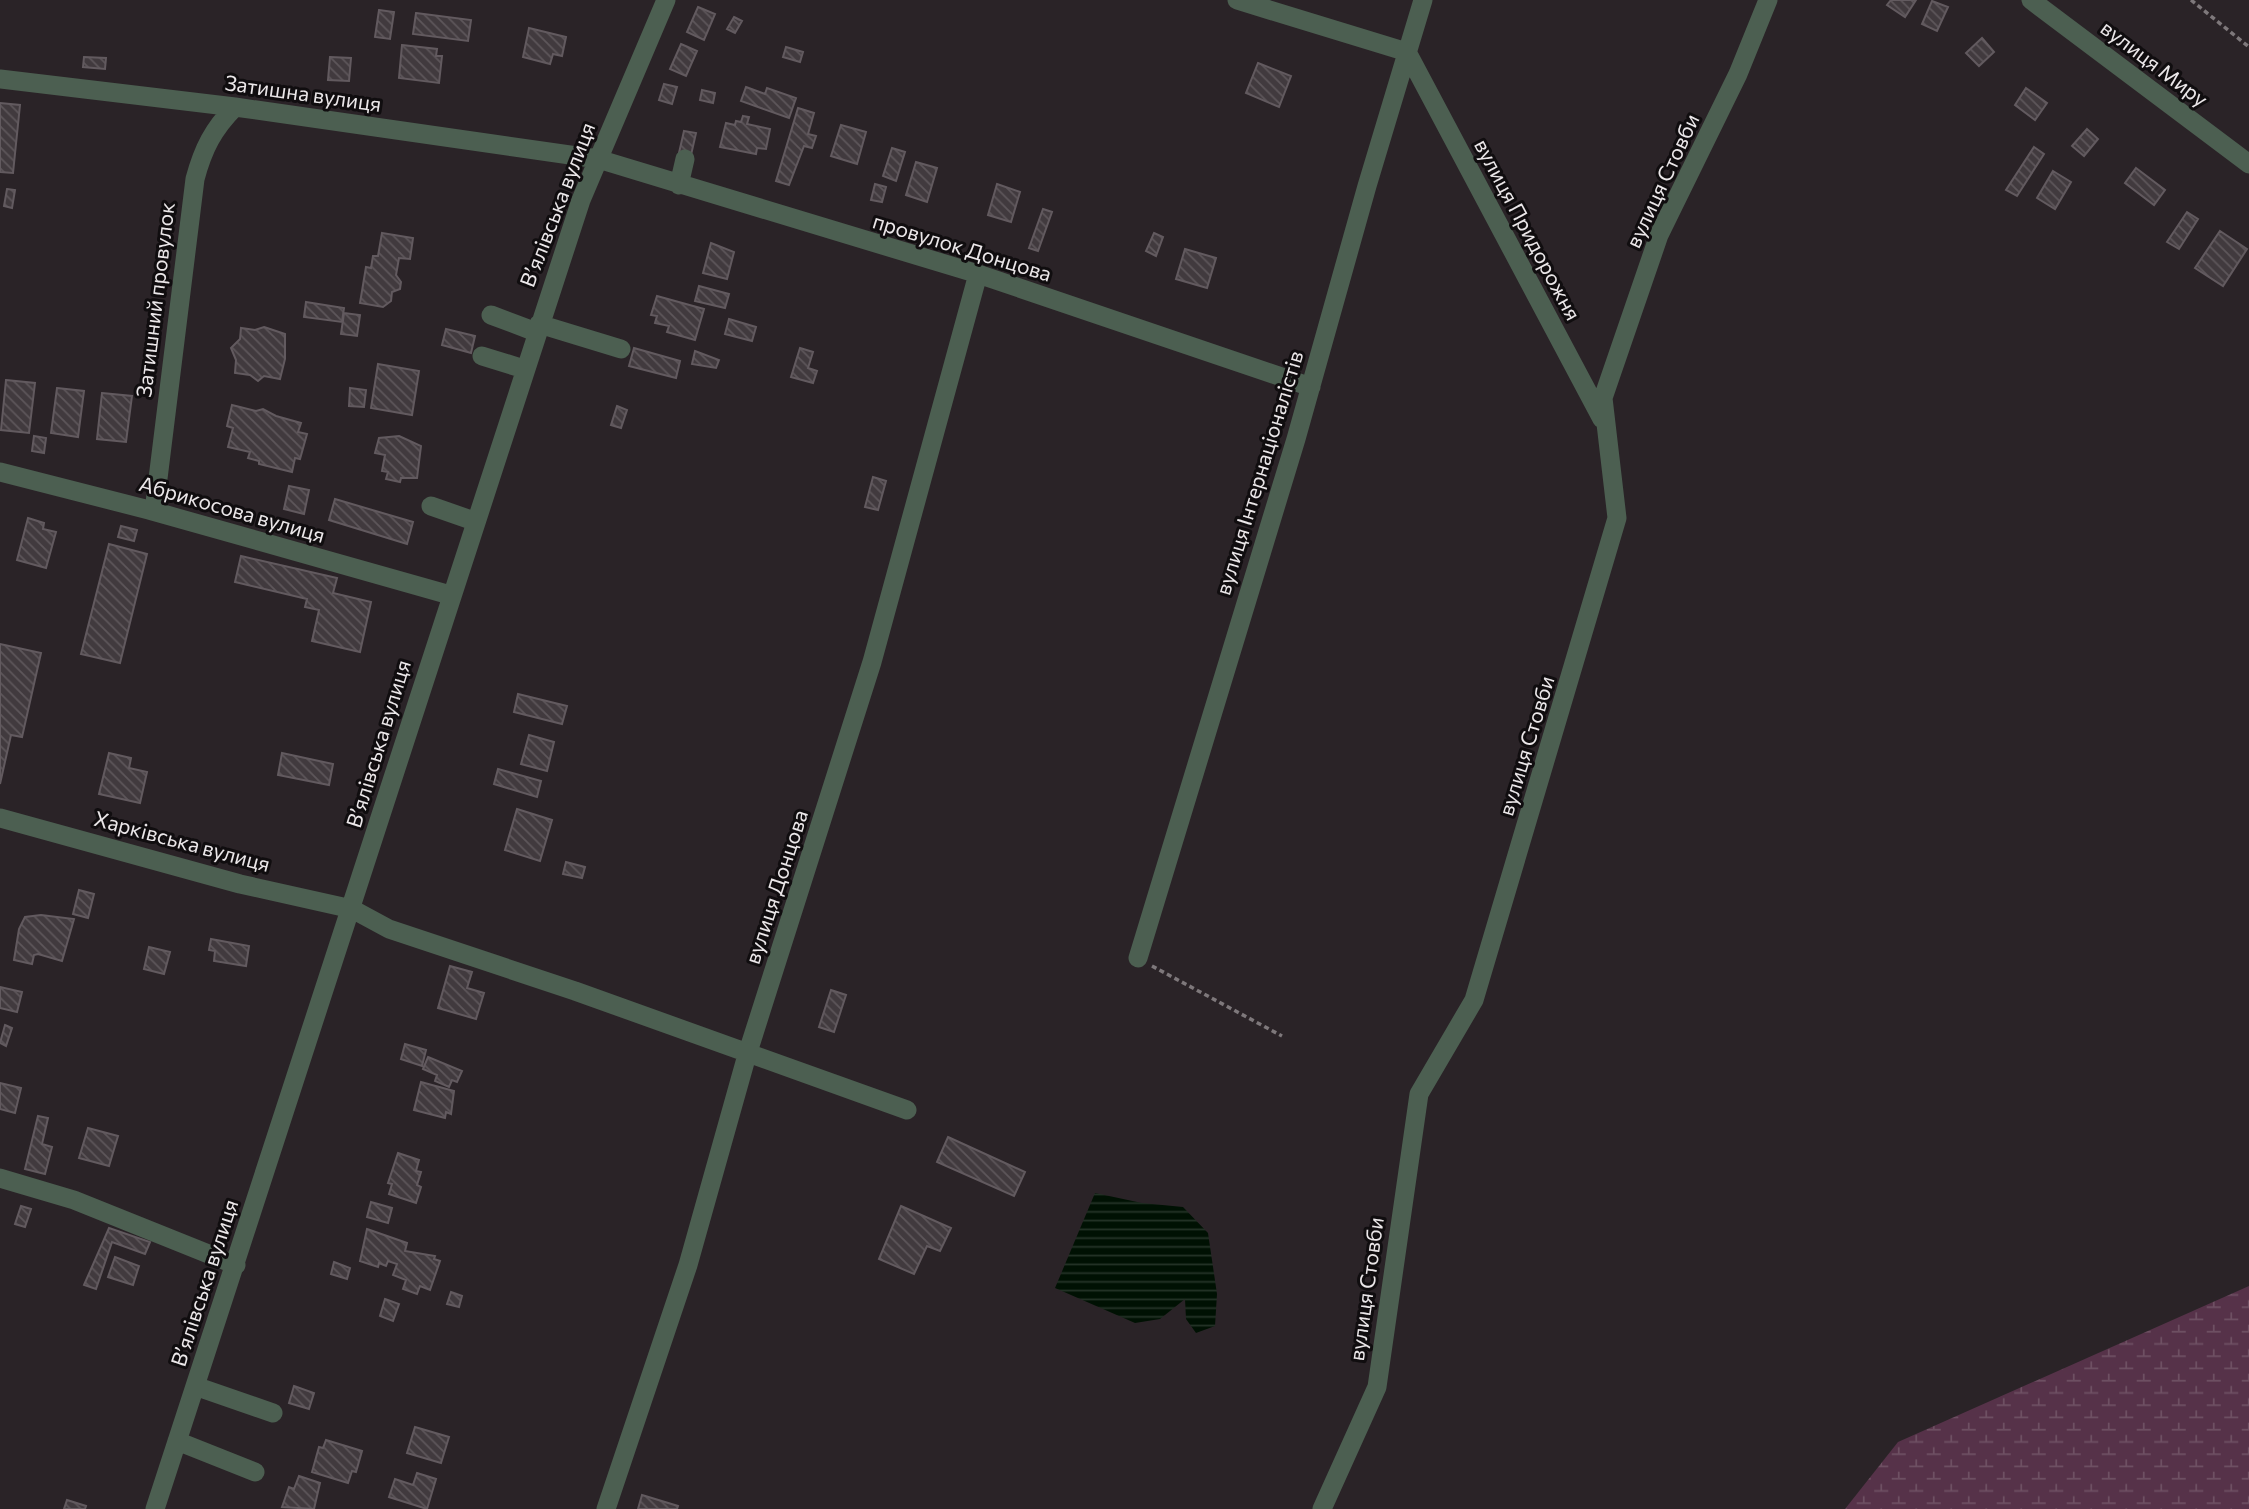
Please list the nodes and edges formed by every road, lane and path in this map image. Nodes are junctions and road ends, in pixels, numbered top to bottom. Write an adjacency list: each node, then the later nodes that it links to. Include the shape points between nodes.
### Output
1 (666, 0): 11 (street, В’ялівська вулиця)
2 (1237, 0): 8 (street)
3 (1423, 0): 8 (street, вулиця Інтернаціоналістів)
4 (1768, 0): 22 (street, вулиця Стовби, via 1738,74 1660,235 1603,398)
5 (2031, 0): 13 (street, вулиця Миру)
6 (2191, 0): 7 (path)
7 (2249, 47)
8 (1407, 52): 21 (street, вулиця Інтернаціоналістів); 22 (street, вулиця Придорожня)
9 (0, 79): 10 (street, Затишна вулиця)
10 (235, 107): 11 (street, Затишна вулиця); 25 (street, Затишний провулок, via 216,126 195,178)
11 (598, 159): 14 (street, провулок Донцова); 17 (street, В’ялівська вулиця)
12 (685, 159): 14 (street)
13 (2249, 164)
14 (679, 185): 15 (street, провулок Донцова)
15 (978, 274): 21 (street, провулок Донцова); 32 (street, вулиця Донцова, via 872,662)
16 (491, 315): 17 (street)
17 (538, 328): 18 (street); 20 (street, В’ялівська вулиця)
18 (621, 349)
19 (482, 356): 20 (street)
20 (524, 369): 26 (street, В’ялівська вулиця)
21 (1311, 387): 30 (street, вулиця Інтернаціоналістів)
22 (1607, 428): 42 (street, вулиця Стовби, via 1617,518 1607,557 1474,1000 1419,1094 1377,1387)
23 (0, 472): 25 (street, Абрикосова вулиця)
24 (430, 506): 26 (street)
25 (154, 511): 27 (street, Абрикосова вулиця)
26 (474, 521): 27 (street, В’ялівська вулиця)
27 (450, 595): 29 (street, В’ялівська вулиця)
28 (0, 818): 29 (street, Харківська вулиця, via 240,884)
29 (352, 909): 32 (street, Харківська вулиця, via 389,929); 35 (street, В’ялівська вулиця)
30 (1138, 958): 31 (path)
31 (1282, 1036)
32 (747, 1055): 33 (street, Харківська вулиця); 41 (street, вулиця Донцова, via 688,1265)
33 (907, 1110)
34 (0, 1178): 35 (street, via 75,1200)
35 (236, 1265): 36 (street, В’ялівська вулиця)
36 (195, 1386): 37 (street); 38 (street, В’ялівська вулиця)
37 (273, 1413)
38 (177, 1441): 39 (street); 40 (street, В’ялівська вулиця)
39 (255, 1472)
40 (155, 1509)
41 (606, 1509)
42 (1322, 1509)

